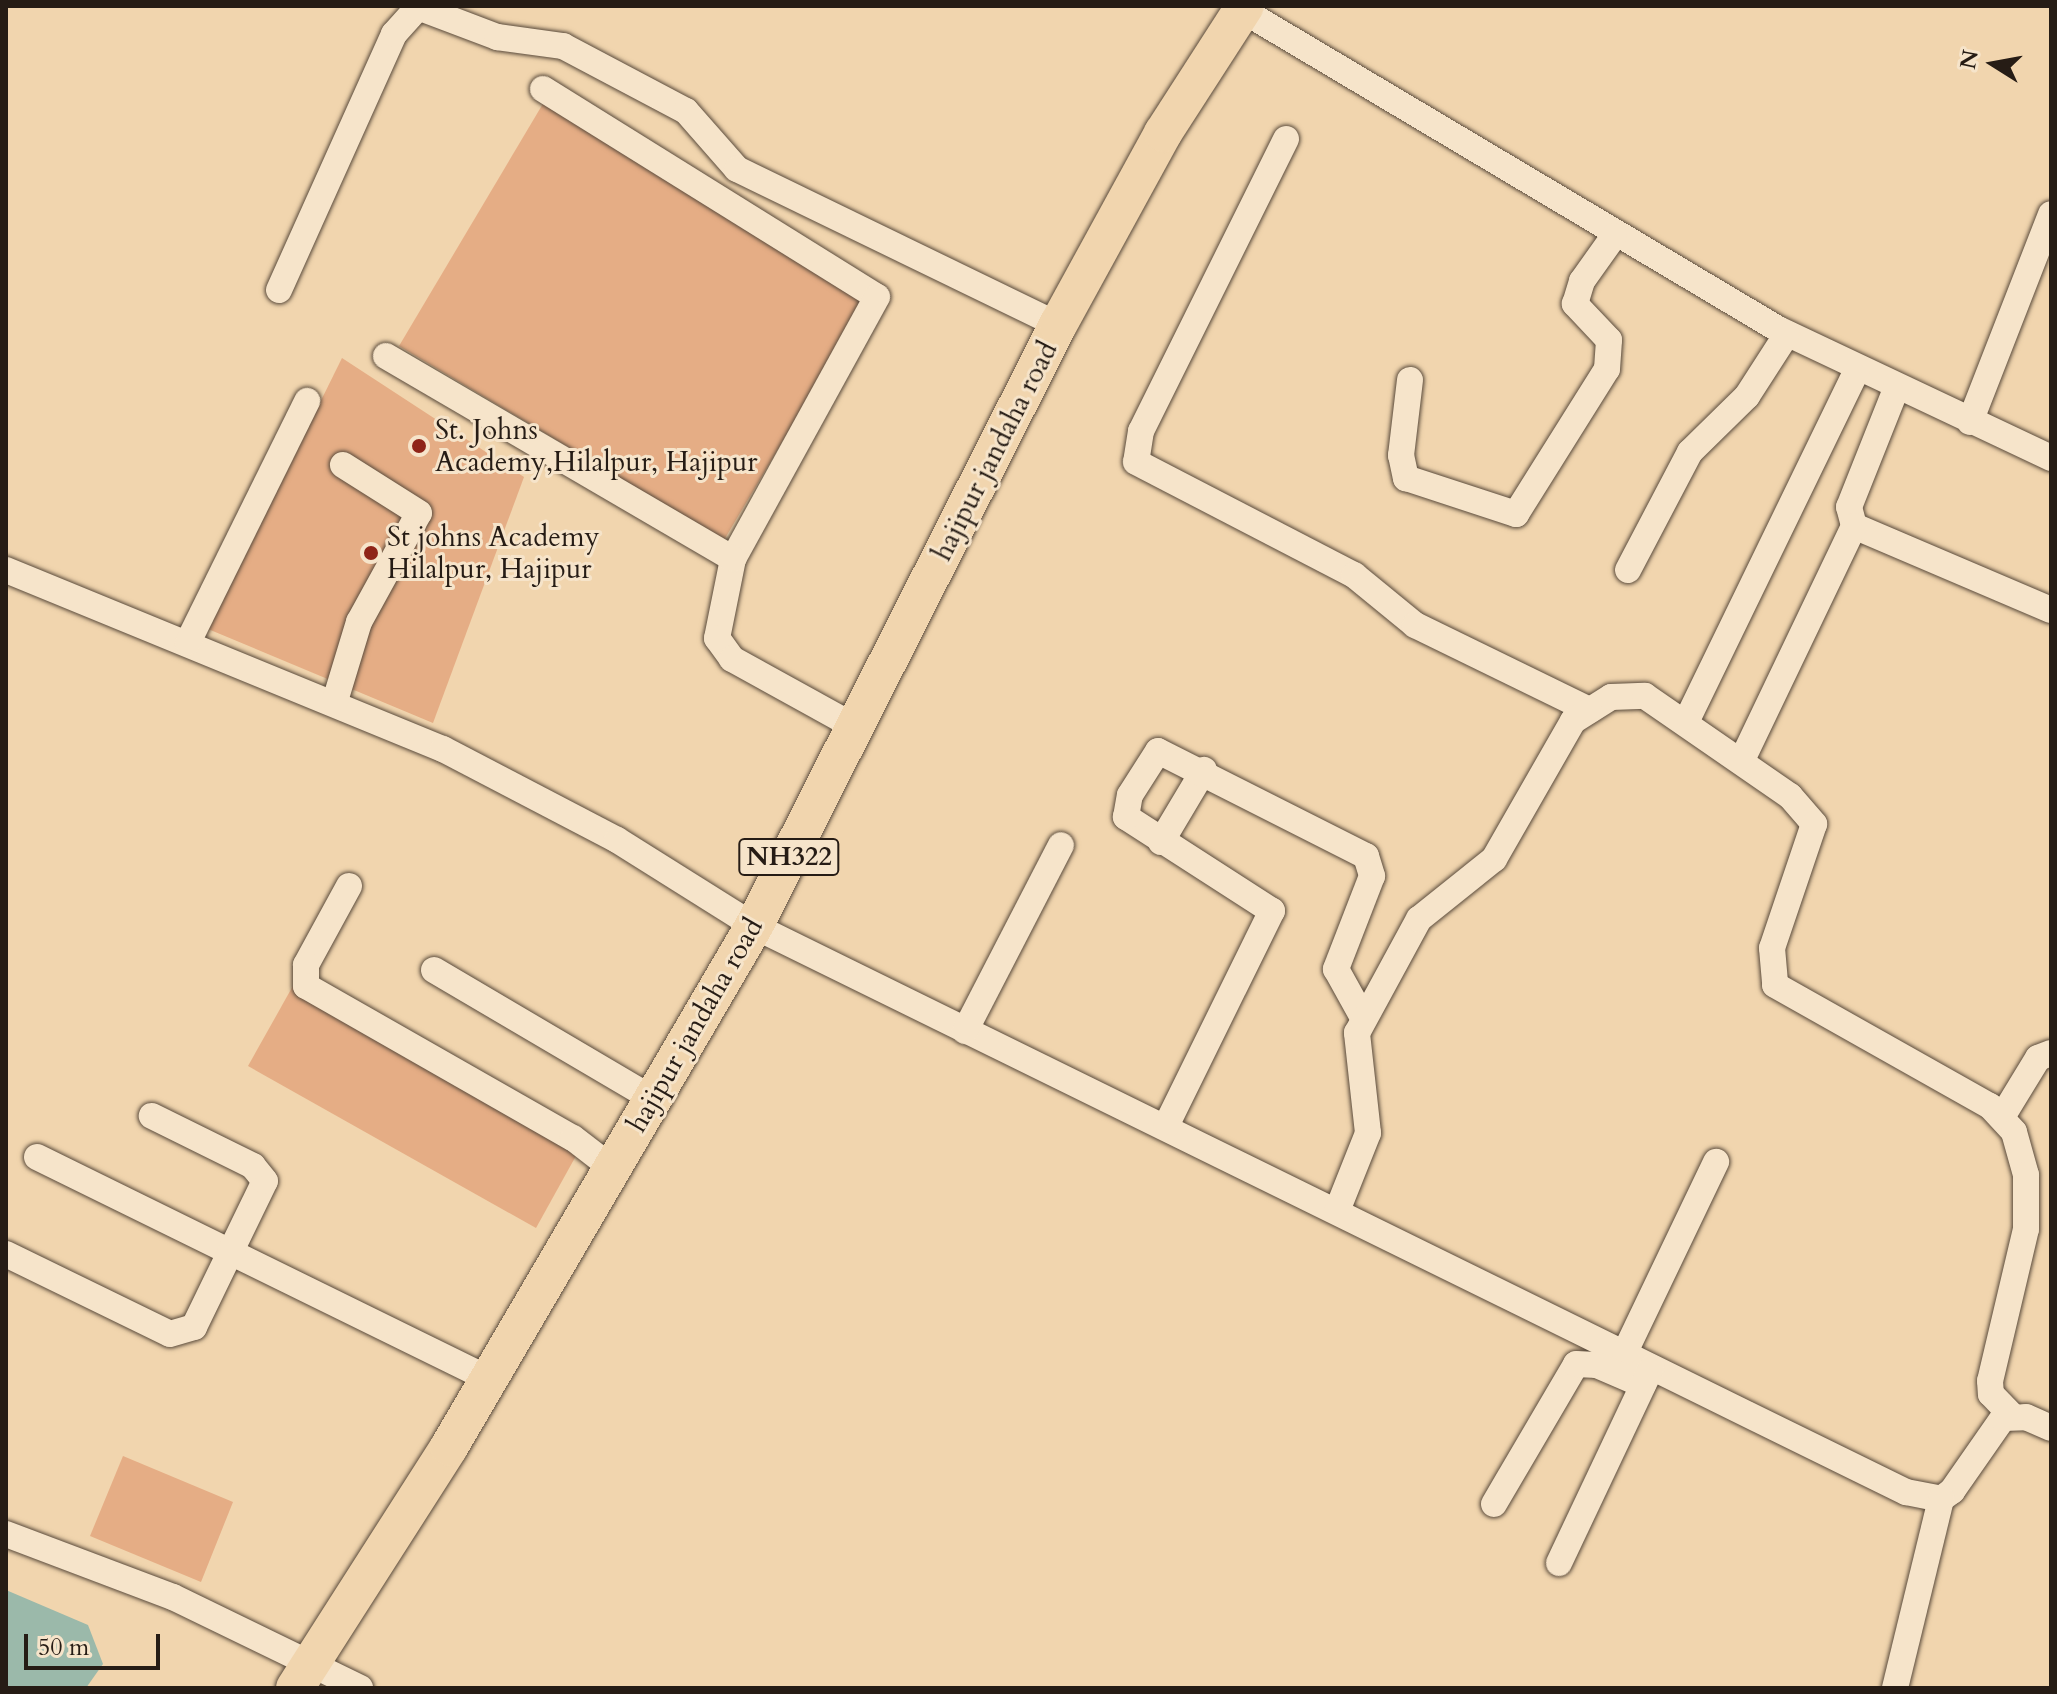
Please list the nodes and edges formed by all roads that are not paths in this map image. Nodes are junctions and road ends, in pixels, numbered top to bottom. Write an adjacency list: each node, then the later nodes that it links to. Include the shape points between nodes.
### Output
1 (1244, 8): 5 (street); 7 (highway, hajipur jandaha road / NH322, via 1163,133)
2 (543, 89): 18 (street, via 877,297)
3 (1286, 139): 24 (street, via 1141,431 1136,462 1354,575 1415,625)
4 (2051, 214): 14 (street)
5 (1614, 236): 8 (street); 11 (street, via 1582,281 1575,304 1609,340 1607,369 1516,514 1406,478)
6 (279, 290): 7 (street, via 394,34 418,7 497,37 563,46 686,111 737,169)
7 (1058, 325): 26 (highway, hajipur jandaha road / NH322)
8 (1787, 334): 10 (street); 20 (street, via 1747,396 1690,452)
9 (386, 356): 18 (street)
10 (1857, 370): 12 (street); 25 (street)
11 (1410, 380)
12 (1896, 389): 14 (street); 17 (street, via 1849,507)
13 (307, 401): 22 (street)
14 (1970, 422): 15 (street)
15 (2051, 458)
16 (343, 465): 23 (street, via 415,508 412,553 371,635 355,648)
17 (1854, 526): 21 (street); 27 (street)
18 (733, 559): 26 (street, via 718,621 721,651)
19 (6, 570): 22 (street)
20 (1628, 570)
21 (2051, 610)
22 (188, 642): 23 (street)
23 (335, 701): 32 (street, via 564,811)
24 (1589, 710): 25 (street, via 1627,693); 34 (street, via 1561,734 1494,859 1429,905)
25 (1687, 720): 27 (street)
26 (855, 727): 32 (highway, hajipur jandaha road / NH322)
27 (1742, 760): 39 (street, via 1790,796 1814,824 1772,948 1775,985)
28 (1204, 770): 29 (street); 29 (street, via 1165,750 1152,756 1126,817); 34 (street, via 1366,856 1372,876 1336,969)
29 (1161, 842): 40 (street, via 1272,911)
30 (1061, 845): 35 (street)
31 (349, 886): 43 (street, via 306,965 306,986 573,1138)
32 (754, 926): 35 (street); 37 (highway, hajipur jandaha road / NH322)
33 (434, 970): 37 (street)
34 (1362, 1016): 44 (street, via 1356,1048 1368,1133)
35 (965, 1031): 40 (street)
36 (2051, 1053): 39 (street, via 2038,1058)
37 (653, 1099): 43 (highway, hajipur jandaha road / NH322)
38 (152, 1116): 45 (street, via 262,1173 263,1191)
39 (2002, 1117): 50 (street, via 2023,1155 2029,1198 1990,1381 1991,1394)
40 (1166, 1126): 44 (street)
41 (37, 1157): 45 (street)
42 (1716, 1162): 47 (street)
43 (612, 1168): 49 (highway, hajipur jandaha road / NH322)
44 (1337, 1211): 47 (street)
45 (231, 1251): 46 (street, via 194,1327 170,1334); 49 (street)
46 (6, 1254)
47 (1625, 1352): 48 (street)
48 (1648, 1375): 52 (street, via 1924,1499); 53 (street, via 1576,1364); 55 (street)
49 (487, 1378): 56 (highway, hajipur jandaha road / NH322)
50 (2011, 1415): 51 (street); 52 (street, via 1992,1426)
51 (2051, 1428)
52 (1941, 1499): 58 (street)
53 (1494, 1504)
54 (6, 1534): 56 (street, via 173,1597)
55 (1559, 1563)
56 (305, 1677): 57 (street)
57 (360, 1688)
58 (1895, 1688)

